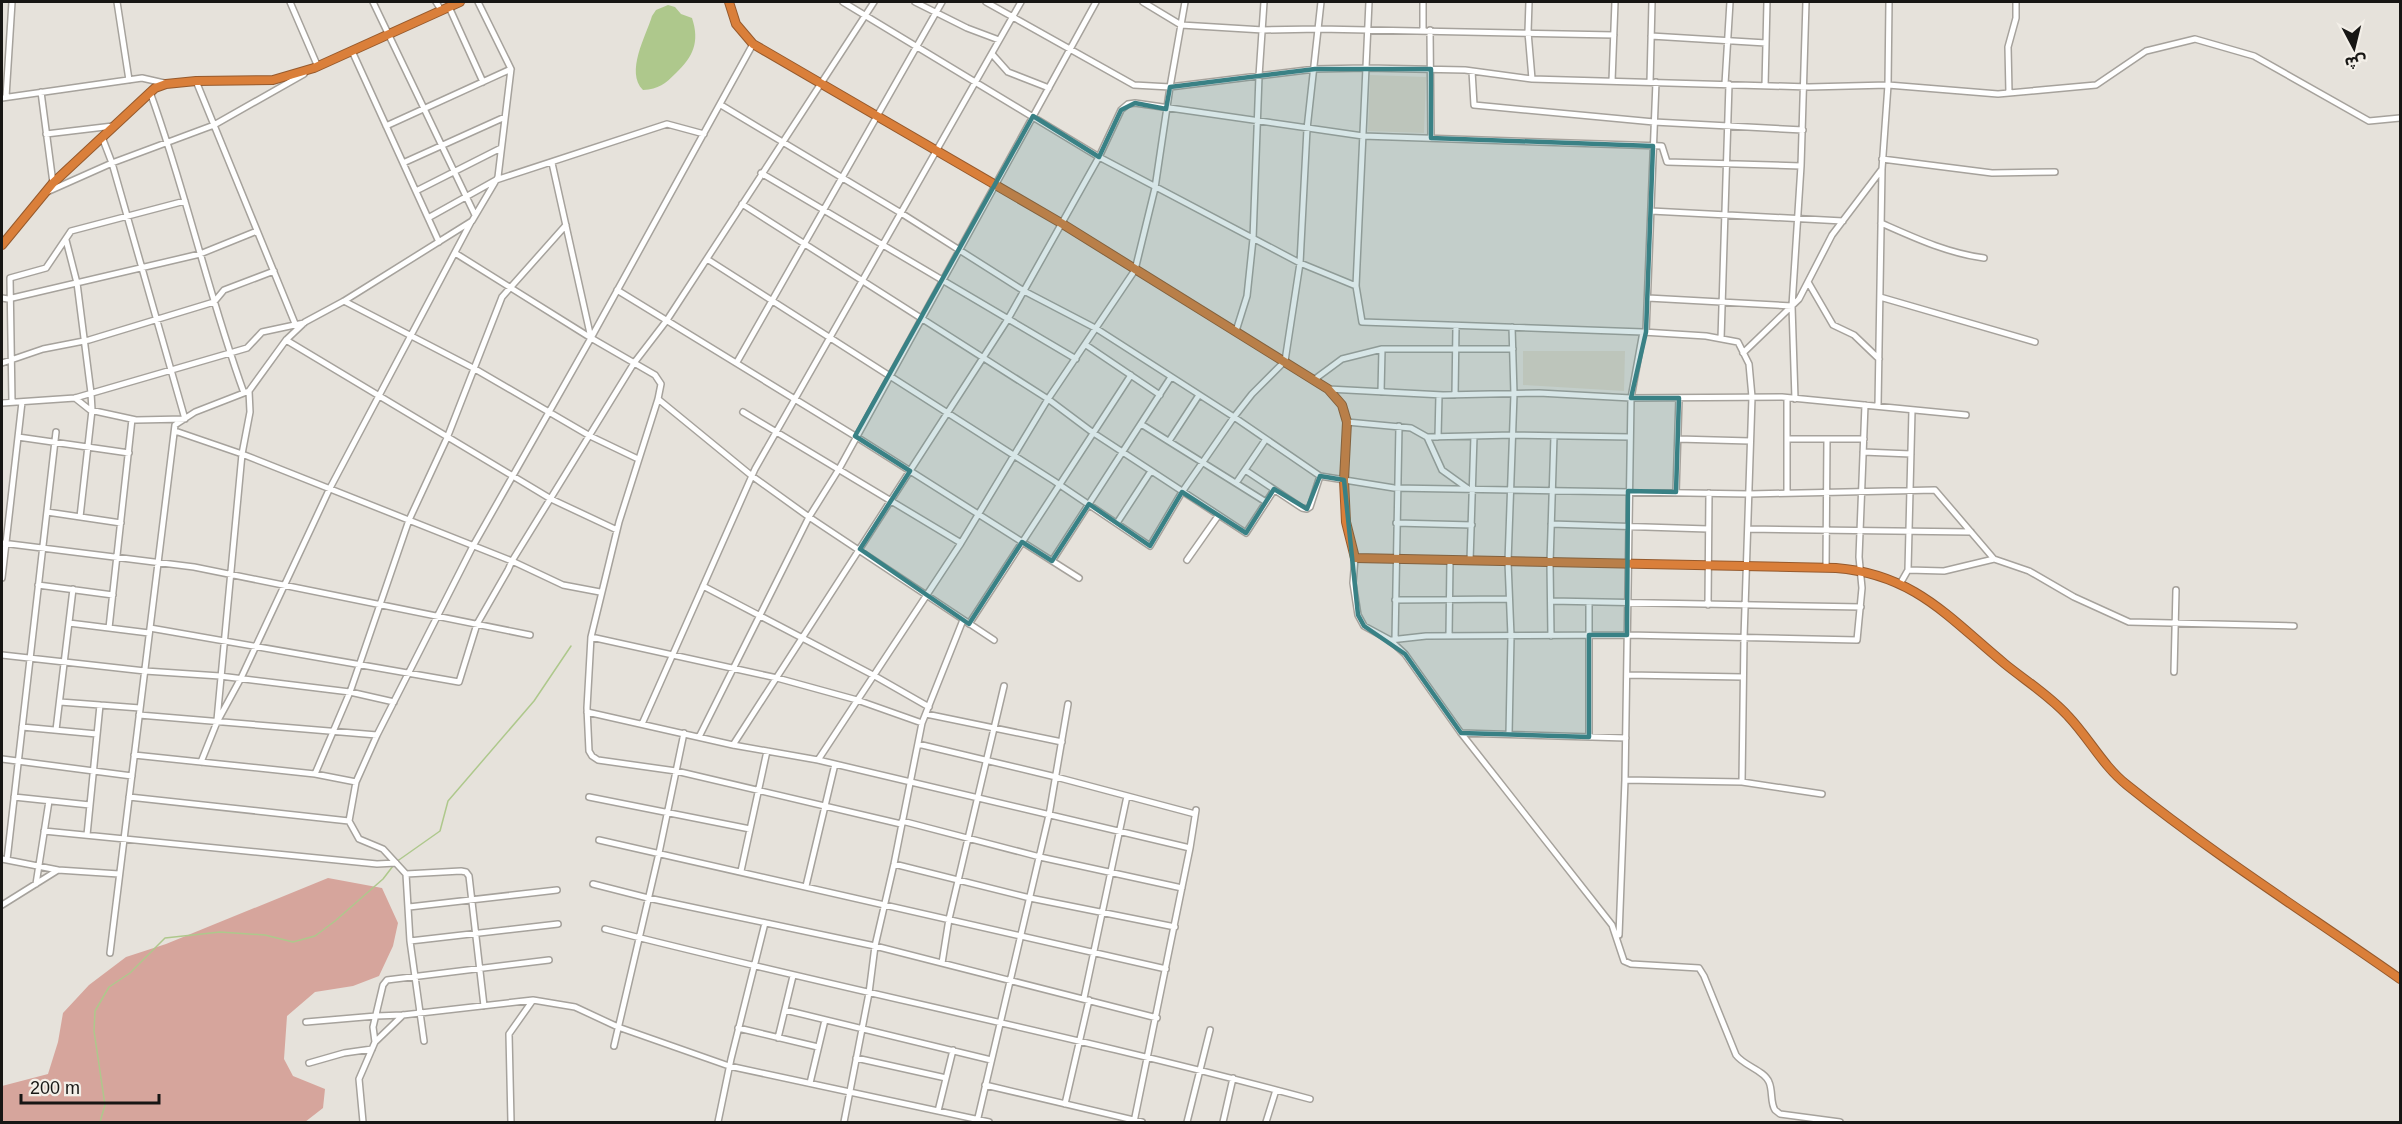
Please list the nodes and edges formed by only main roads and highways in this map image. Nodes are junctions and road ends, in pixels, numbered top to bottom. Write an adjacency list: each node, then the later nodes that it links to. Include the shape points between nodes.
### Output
1 (460, 2): 3 (highway, via 316,67 273,80 196,81 166,84 150,92 53,183)
2 (729, 2): 4 (highway, via 736,24 753,44 1061,223 1328,389 1342,405 1347,422 1346,522 1355,558 1826,568 1860,570 1900,584 1929,599 2044,694 2129,786 2208,846)
3 (2, 245)
4 (2400, 979)

